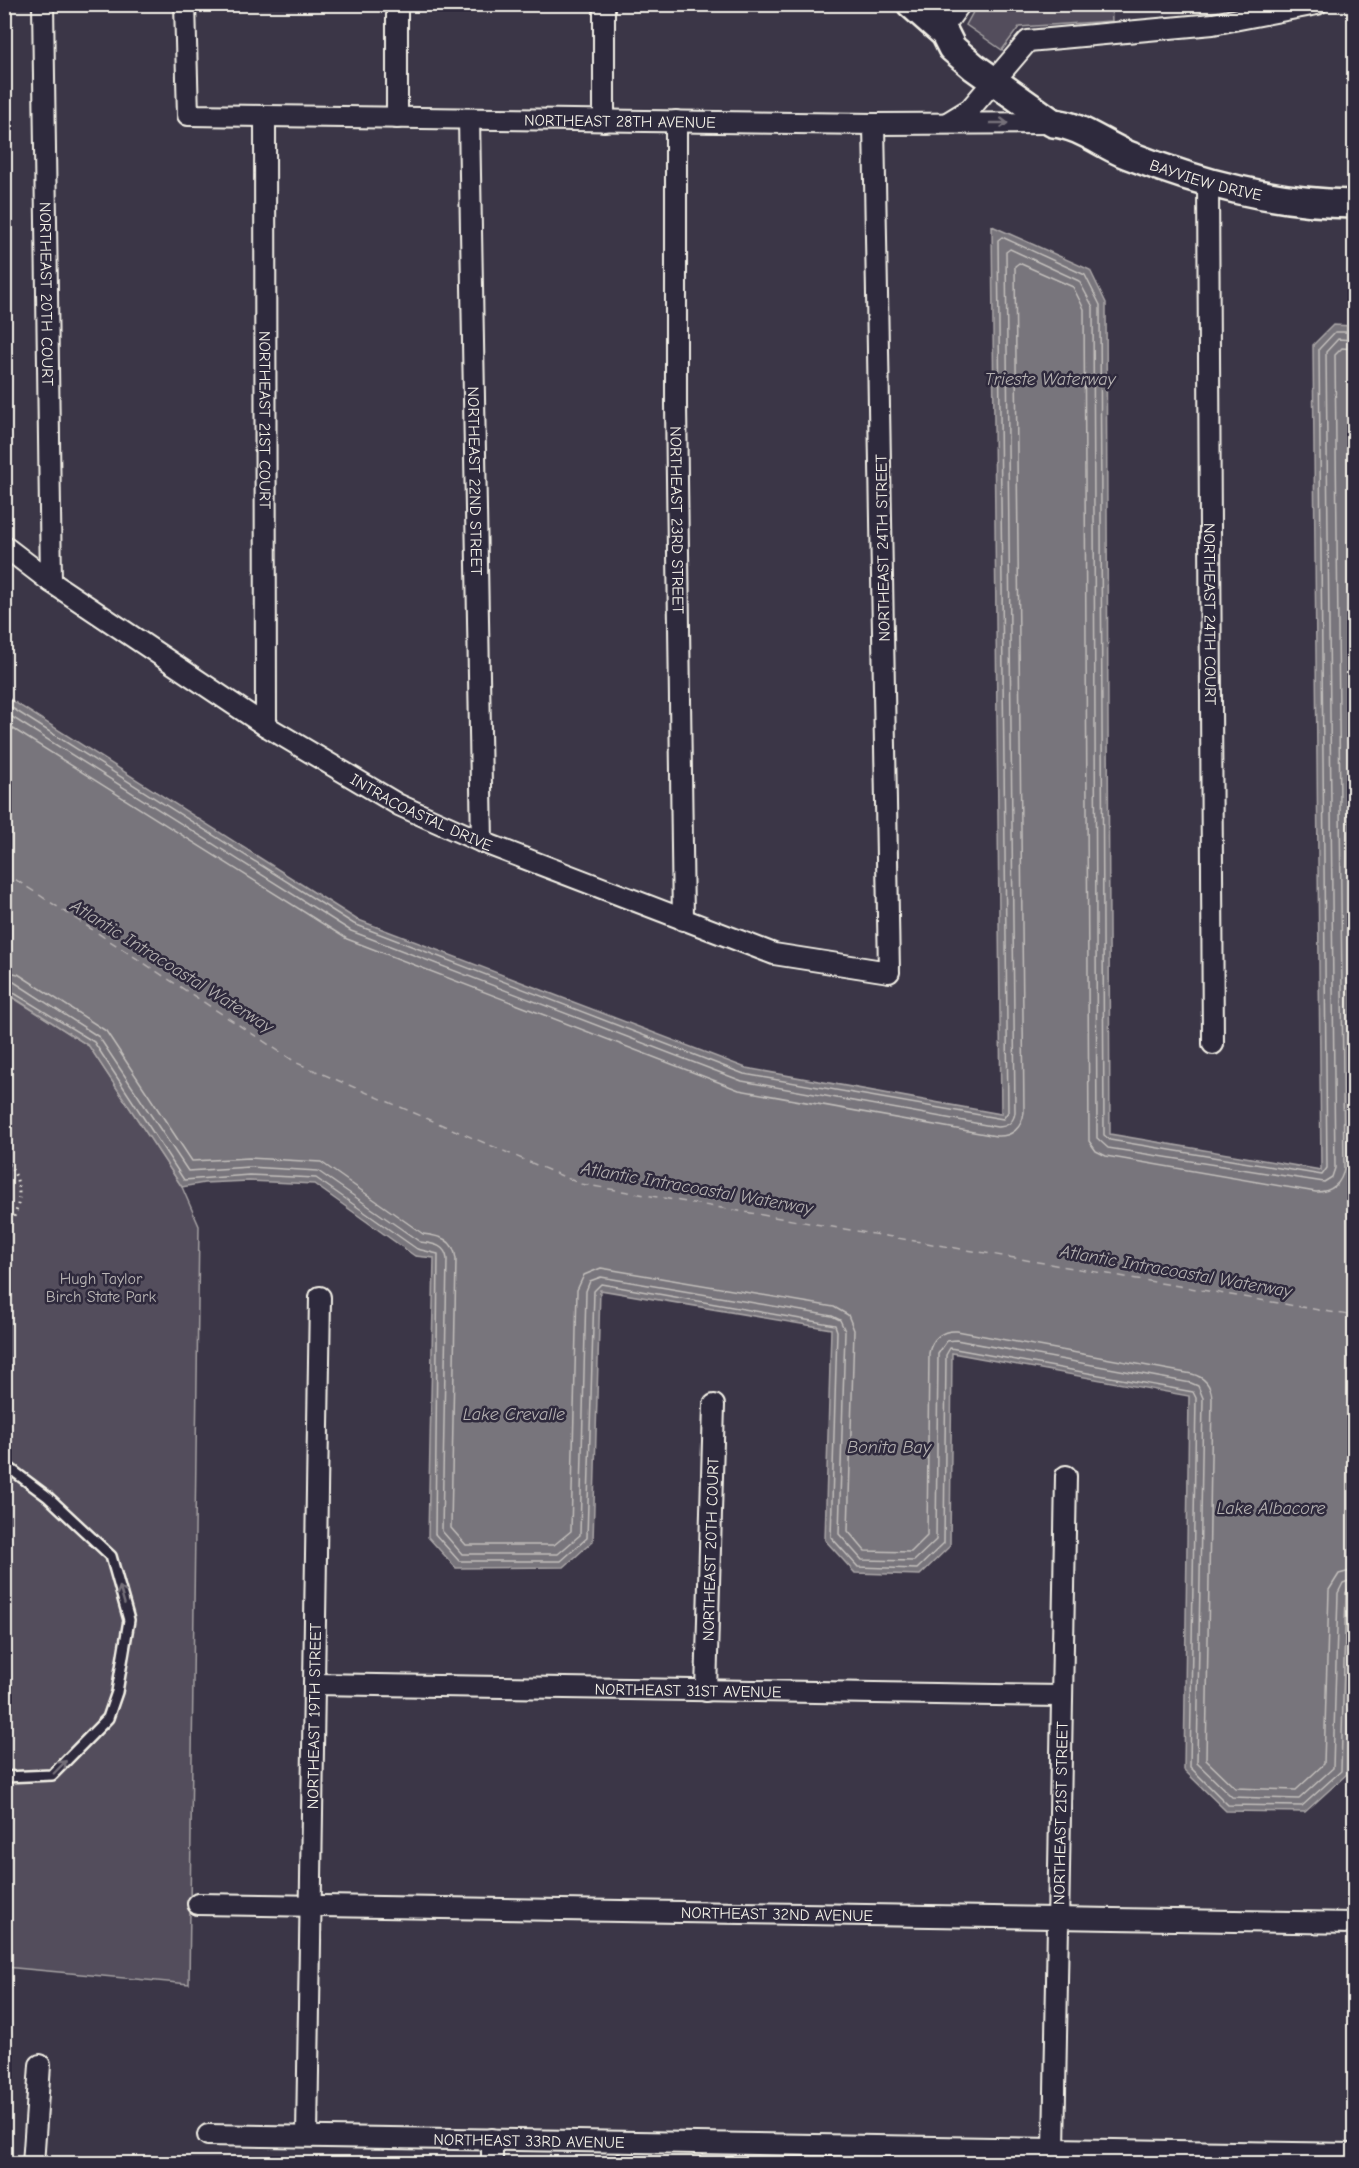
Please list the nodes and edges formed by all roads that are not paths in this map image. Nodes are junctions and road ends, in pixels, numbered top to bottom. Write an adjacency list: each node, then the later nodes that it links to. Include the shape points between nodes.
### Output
1 (44, 4): 21 (street, NORTHEAST 20TH COURT)
2 (185, 4): 10 (street, NORTHEAST 28TH AVENUE, via 188,115)
3 (397, 4): 11 (street)
4 (604, 4): 13 (street)
5 (911, 4): 8 (street, BAYVIEW DRIVE)
6 (960, 4): 8 (street)
7 (1317, 4): 9 (street, via 1213,24 1038,39 1022,46)
8 (943, 32): 9 (street, BAYVIEW DRIVE, via 952,48)
9 (998, 76): 16 (street, via 970,109); 17 (street, BAYVIEW DRIVE, via 1059,111)
10 (265, 116): 11 (street, NORTHEAST 28TH AVENUE); 22 (street, NORTHEAST 21ST COURT)
11 (397, 118): 12 (street, NORTHEAST 28TH AVENUE)
12 (469, 119): 13 (street, NORTHEAST 28TH AVENUE); 23 (street, NORTHEAST 22ND STREET)
13 (604, 121): 14 (street, NORTHEAST 28TH AVENUE)
14 (676, 121): 15 (street, NORTHEAST 28TH AVENUE); 24 (street, NORTHEAST 23RD STREET)
15 (874, 124): 16 (street, NORTHEAST 28TH AVENUE); 25 (street, NORTHEAST 24TH STREET)
16 (944, 124): 17 (street, NORTHEAST 28TH AVENUE, one-way to 17)
17 (1060, 124): 18 (street, BAYVIEW DRIVE, via 1126,154)
18 (1208, 184): 19 (street, BAYVIEW DRIVE, via 1303,202); 26 (street, NORTHEAST 24TH COURT)
19 (1354, 204)
20 (4, 546): 21 (street, INTRACOASTAL DRIVE)
21 (51, 582): 22 (street, INTRACOASTAL DRIVE)
22 (266, 726): 23 (street, INTRACOASTAL DRIVE, via 399,806)
23 (482, 842): 24 (street, INTRACOASTAL DRIVE)
24 (683, 920): 25 (street, INTRACOASTAL DRIVE, via 774,954)
25 (889, 972)
26 (1213, 1044)
27 (320, 1297): 31 (street, NORTHEAST 19TH STREET)
28 (714, 1405): 32 (street, NORTHEAST 20TH COURT)
29 (4, 1464): 34 (lane, one-way to 29, via 52,1775 108,1718 117,1692 129,1620 111,1556 48,1497)
30 (1066, 1476): 33 (street, NORTHEAST 21ST STREET)
31 (314, 1684): 32 (street, NORTHEAST 31ST AVENUE); 36 (street, NORTHEAST 19TH STREET)
32 (706, 1691): 33 (street, NORTHEAST 31ST AVENUE)
33 (1061, 1696): 37 (street, NORTHEAST 21ST STREET)
34 (4, 1776)
35 (198, 1904): 36 (street, NORTHEAST 32ND AVENUE)
36 (310, 1905): 37 (street, NORTHEAST 32ND AVENUE); 41 (street, NORTHEAST 19TH STREET)
37 (1058, 1918): 38 (street, NORTHEAST 32ND AVENUE); 43 (street, NORTHEAST 21ST STREET)
38 (1354, 1923)
39 (40, 2065): 46 (street)
40 (208, 2135): 41 (street, NORTHEAST 33RD AVENUE)
41 (307, 2136): 42 (street, NORTHEAST 33RD AVENUE)
42 (492, 2139): 43 (street, NORTHEAST 33RD AVENUE); 47 (street)
43 (1046, 2154): 45 (street, NORTHEAST 33RD AVENUE)
44 (1354, 2154): 45 (street, NORTHEAST 33RD AVENUE)
45 (1206, 2157)
46 (33, 2163)
47 (492, 2163)

